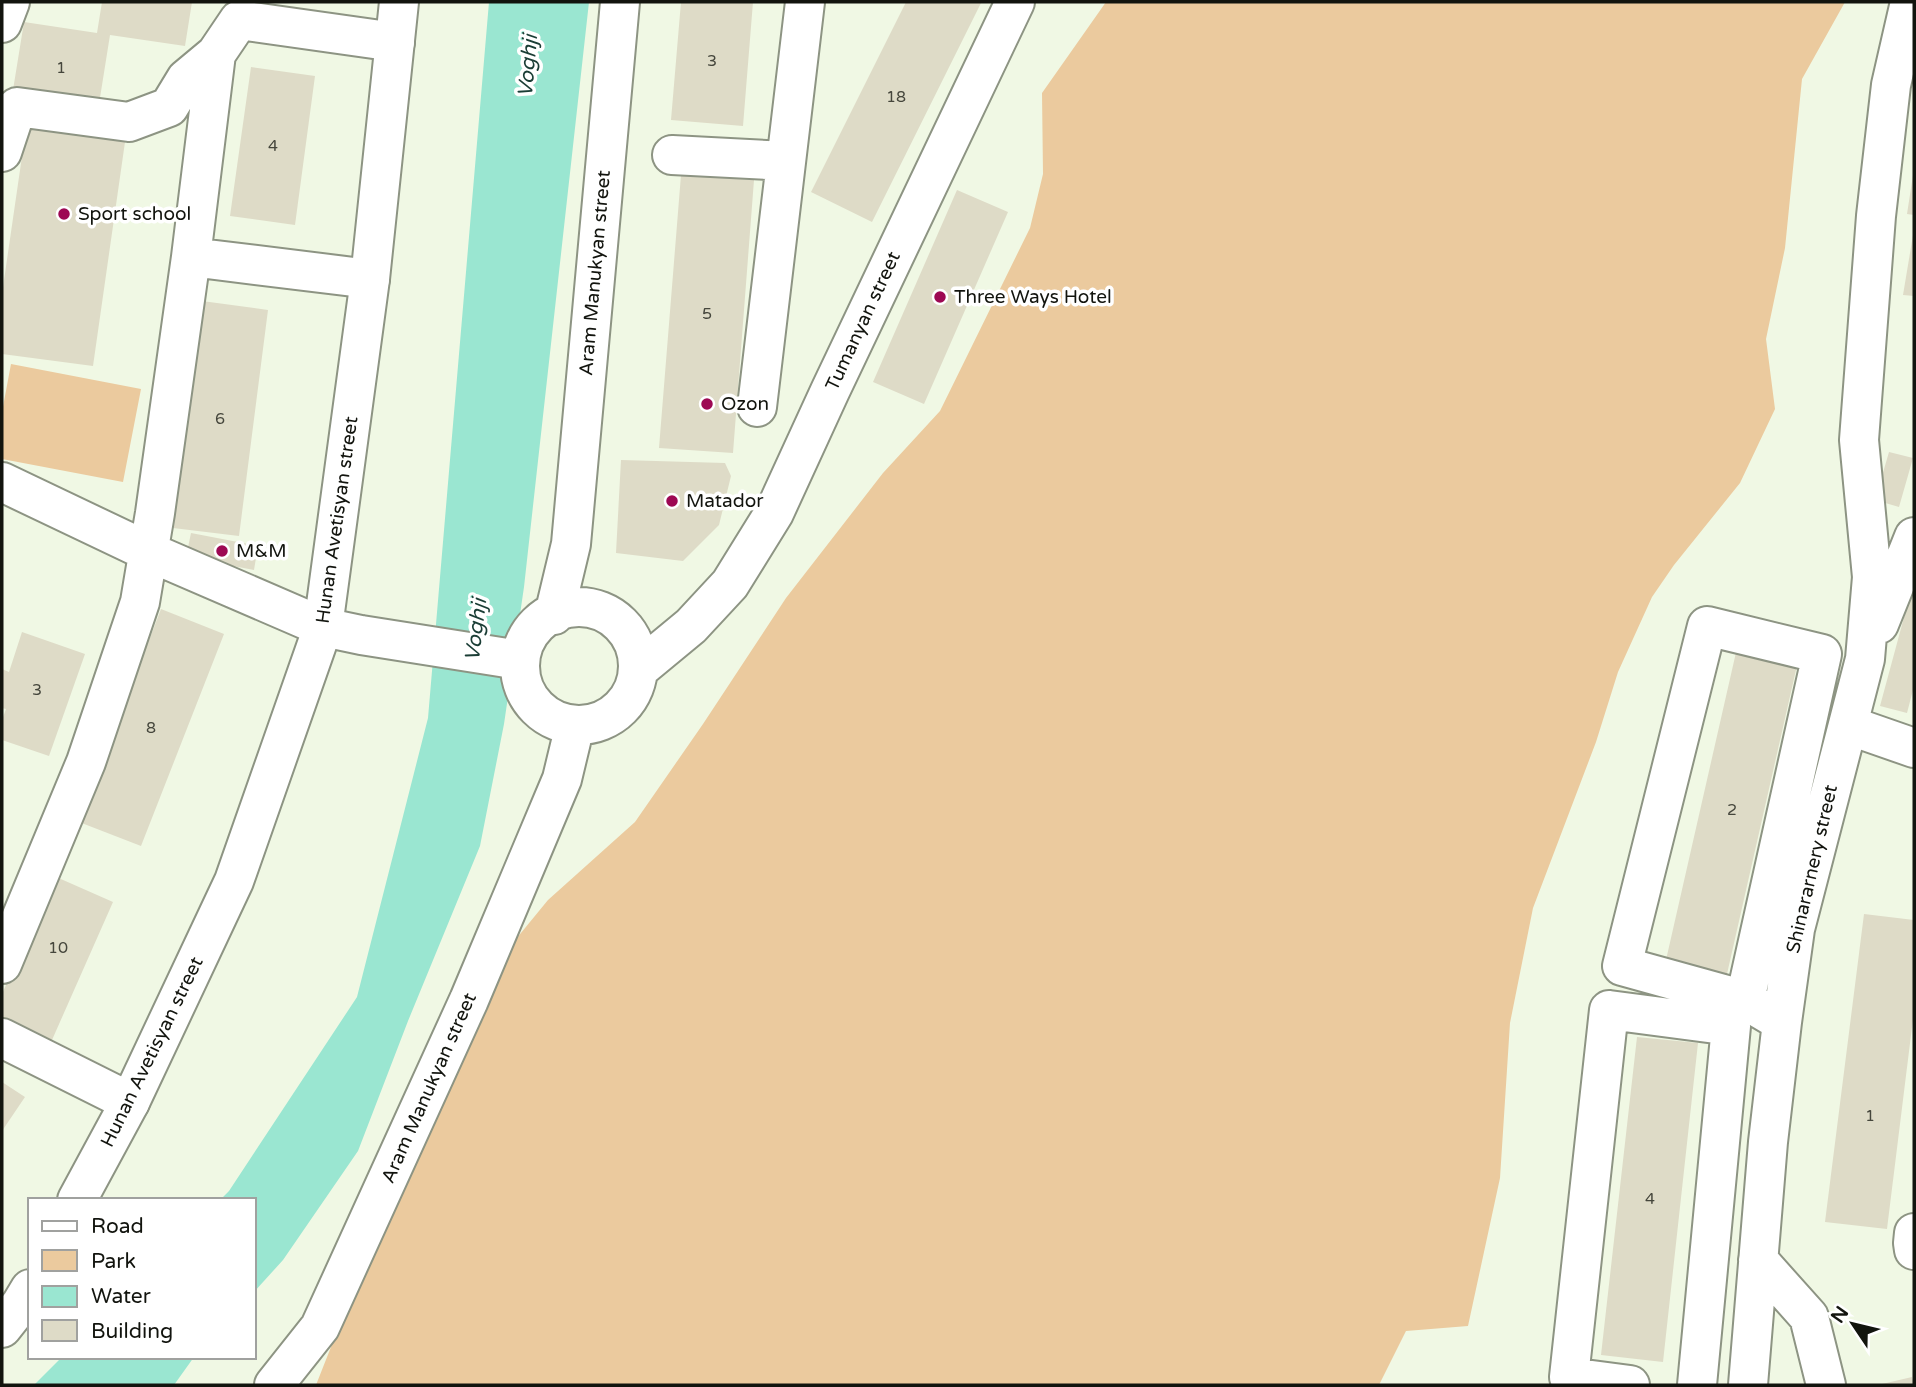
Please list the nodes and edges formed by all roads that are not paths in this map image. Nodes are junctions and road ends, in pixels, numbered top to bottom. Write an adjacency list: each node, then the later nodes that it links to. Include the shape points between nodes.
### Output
1 (10, 2): 7 (main road)
2 (399, 2): 8 (main road, Hunan Avetisyan street)
3 (620, 2): 18 (main road, Aram Manukyan street)
4 (804, 2): 12 (main road)
5 (1015, 2): 23 (main road, Tumanyan street, via 775,513 730,584 691,626)
6 (1910, 2): 25 (main road, Shinararnery street, via 1891,85 1859,440 1872,577)
7 (2, 23)
8 (395, 42): 9 (main road, via 239,20); 14 (main road, Hunan Avetisyan street)
9 (216, 54): 10 (main road, via 186,79 169,107 129,122 18,107); 13 (main road)
10 (2, 152)
11 (672, 155): 12 (main road)
12 (786, 161): 15 (main road)
13 (191, 257): 14 (main road); 19 (main road)
14 (370, 279): 22 (main road, Hunan Avetisyan street)
15 (757, 407)
16 (2, 482): 19 (main road)
17 (1914, 537): 25 (main road)
18 (570, 544): 20 (main road, Aram Manukyan street); 21 (main road, Aram Manukyan street)
19 (147, 551): 22 (main road); 31 (main road, via 140,602 86,762)
20 (592, 607): 21 (main road); 23 (main road, via 614,618)
21 (554, 615): 24 (main road, via 528,635)
22 (323, 627): 24 (main road); 35 (main road, Hunan Avetisyan street, via 234,881)
23 (634, 652): 27 (main road, via 633,691 621,708 604,719)
24 (517, 659): 26 (main road, via 524,690)
25 (1865, 659): 28 (main road, Shinararnery street)
26 (539, 712): 27 (main road); 30 (main road)
27 (575, 725): 30 (main road, Aram Manukyan street)
28 (1848, 725): 29 (main road); 33 (main road, Shinararnery street, via 1795,929)
29 (1914, 748)
30 (562, 779): 42 (main road, Aram Manukyan street, via 469,1000 320,1327)
31 (2, 964)
32 (1745, 1000): 32 (main road, via 1622,966 1707,626 1822,654); 33 (main road)
33 (1782, 1022): 39 (main road, Shinararnery street)
34 (2, 1038): 35 (main road)
35 (130, 1102): 36 (main road, Hunan Avetisyan street)
36 (78, 1198)
37 (1914, 1233): 38 (main road)
38 (1914, 1250)
39 (1758, 1260): 45 (main road, Shinararnery street); 46 (main road, via 1809,1317)
40 (28, 1292): 41 (main road)
41 (2, 1328)
42 (274, 1385)
43 (1630, 1385): 44 (main road, via 1569,1377 1609,1010 1731,1026)
44 (1697, 1385)
45 (1748, 1385)
46 (1826, 1385)

